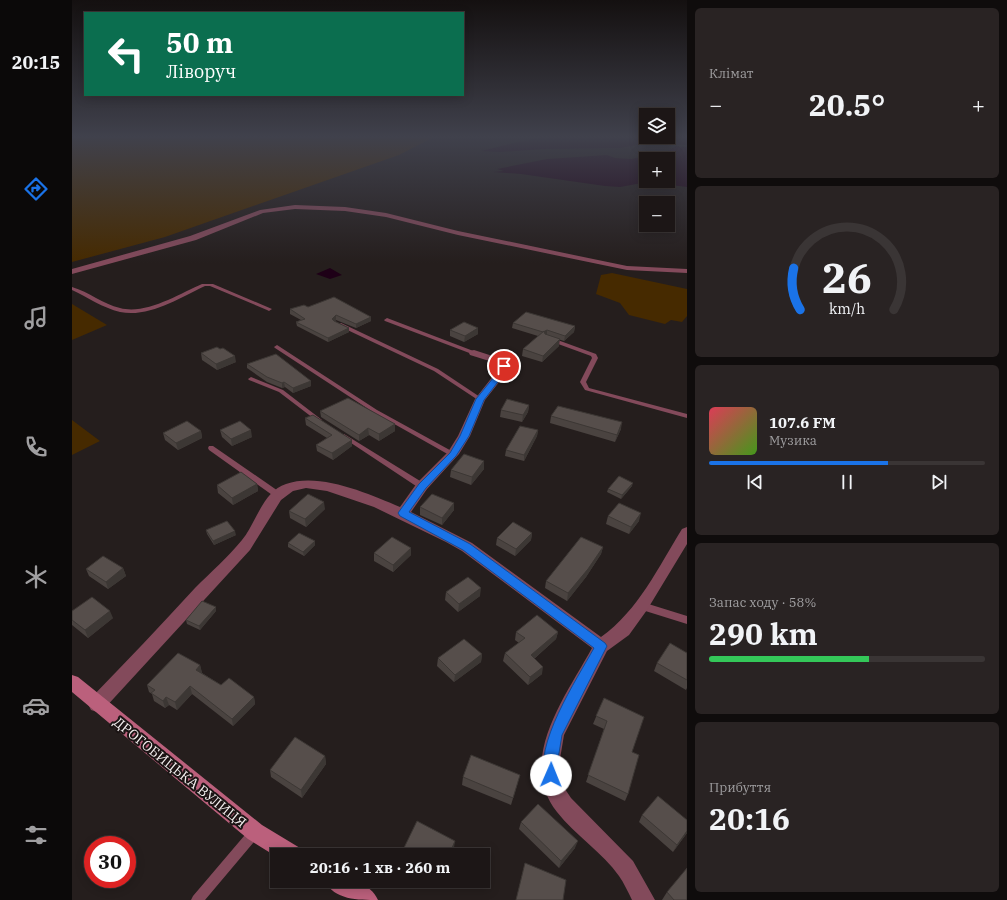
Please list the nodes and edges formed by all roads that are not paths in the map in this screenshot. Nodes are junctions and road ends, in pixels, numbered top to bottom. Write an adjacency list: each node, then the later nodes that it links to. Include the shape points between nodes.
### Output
1 (687, 271): 2 (street, via 628,268 458,233 386,215 345,209 295,207 262,211 193,238)
2 (72, 272)
3 (72, 288): 4 (lane, via 119,310 134,311 210,285)
4 (269, 309)
5 (387, 320): 9 (lane)
6 (337, 323): 11 (lane, via 436,370)
7 (546, 338): 12 (lane, via 594,355 595,358 583,382 587,389)
8 (277, 347): 16 (lane, via 375,411)
9 (474, 353): 11 (street, via 504,363 502,372)
10 (251, 379): 13 (lane, via 282,391)
11 (480, 399): 16 (street)
12 (687, 416)
13 (327, 425)
14 (340, 433): 17 (lane)
15 (212, 448): 18 (lane)
16 (453, 454): 17 (street)
17 (422, 486): 19 (street)
18 (278, 495): 19 (street, via 295,486 318,486 348,493); 25 (street, via 250,540)
19 (403, 513): 23 (street, via 466,547)
20 (687, 532): 21 (street)
21 (642, 606): 22 (lane); 23 (street, via 623,630)
22 (687, 620)
23 (601, 646): 31 (street, via 555,734 550,765 552,786 564,805 626,868)
24 (72, 682): 25 (street, ДРОГОБИЦЬКА ВУЛИЦЯ)
25 (97, 704): 26 (street, ДРОГОБИЦЬКА ВУЛИЦЯ)
26 (255, 832): 27 (street, ДРОГОБИЦЬКА ВУЛИЦЯ); 29 (lane)
27 (281, 848)
28 (347, 888): 30 (street)
29 (197, 900)
30 (367, 900)
31 (644, 900)

